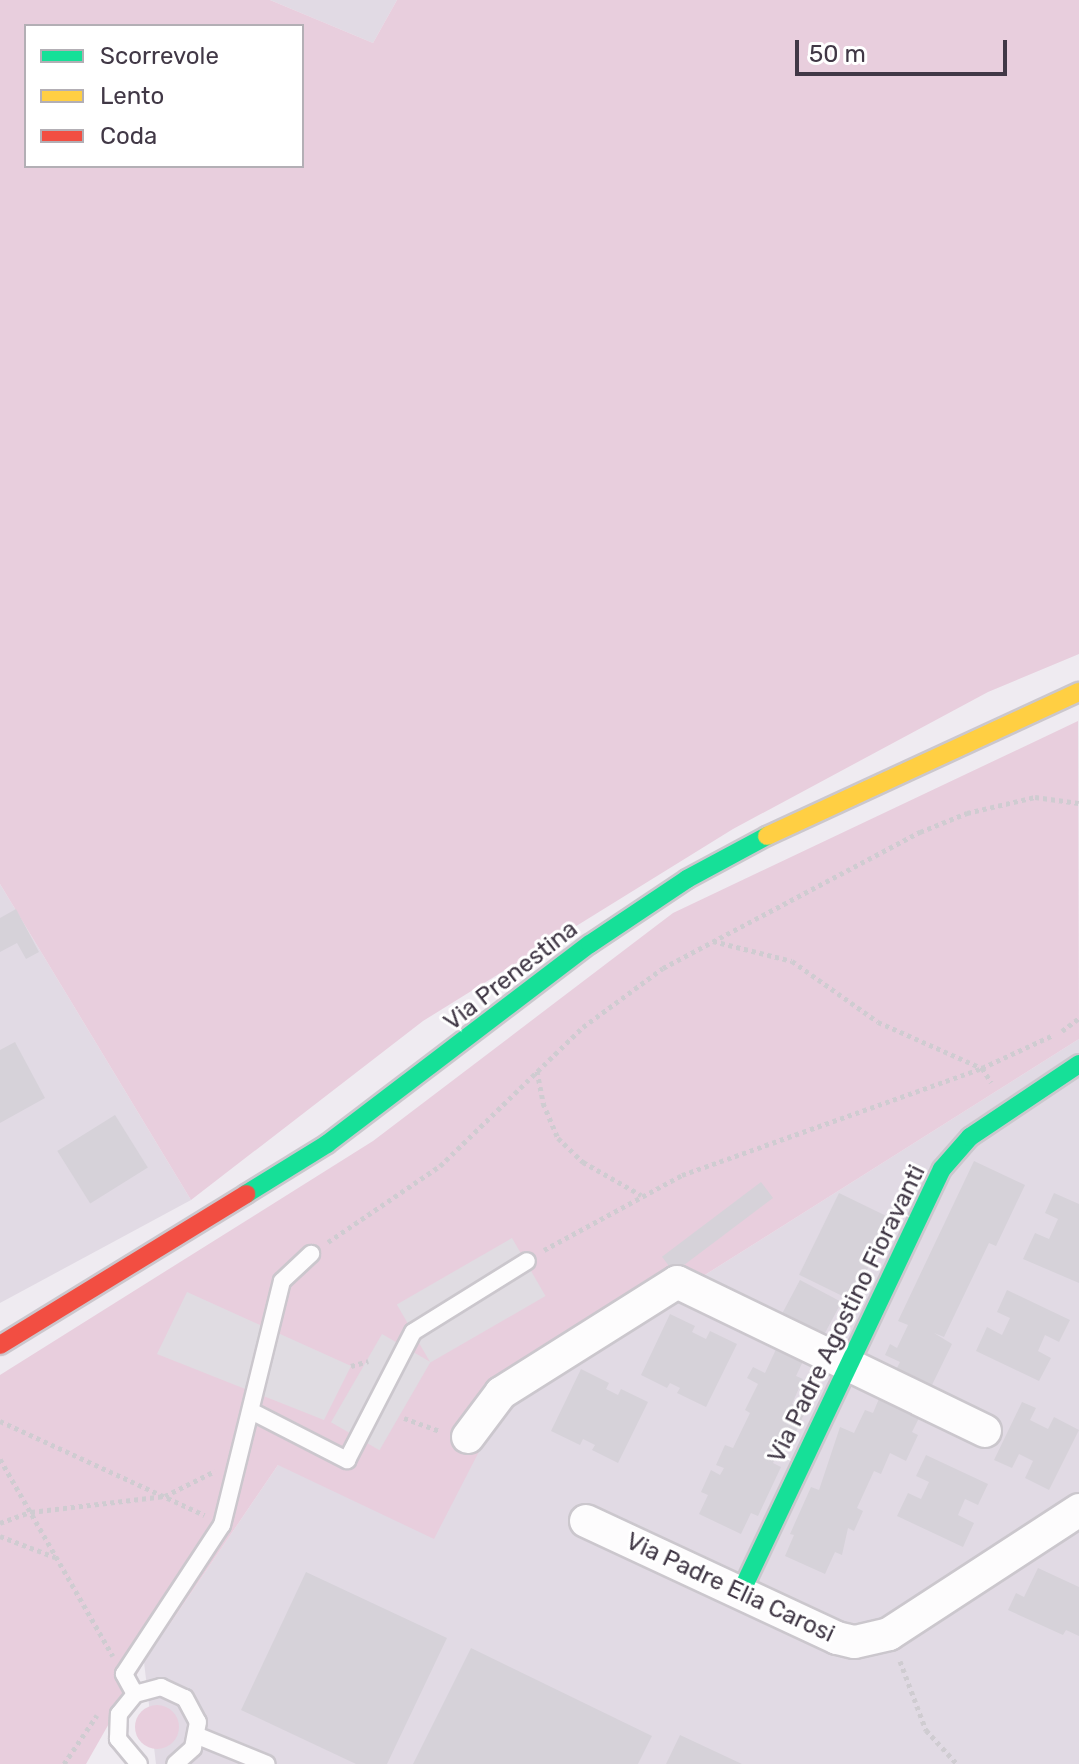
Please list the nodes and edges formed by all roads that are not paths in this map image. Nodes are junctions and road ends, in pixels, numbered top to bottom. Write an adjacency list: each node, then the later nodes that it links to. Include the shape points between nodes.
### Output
1 (1079, 692): 5 (main road, Via Prenestina, via 802,818 687,879 590,944 356,1124)
2 (1079, 1064): 6 (main road, Via Padre Agostino Fioravanti, via 956,1151)
3 (311, 1254): 7 (lane, via 282,1281)
4 (527, 1261): 7 (lane, via 413,1332 347,1460)
5 (3, 1337)
6 (848, 1362): 8 (street); 9 (street, via 677,1282 501,1393); 12 (main road, Via Padre Agostino Fioravanti)
7 (253, 1412): 13 (lane, via 222,1525 124,1674)
8 (985, 1431)
9 (468, 1437)
10 (1079, 1510): 12 (street, Via Padre Elia Carosi, via 889,1634 869,1641 844,1640)
11 (586, 1521): 12 (street, Via Padre Elia Carosi)
12 (741, 1592)
13 (135, 1694): 14 (lane, via 161,1687 185,1698 198,1722); 15 (lane, via 119,1714)
14 (198, 1736): 17 (lane); 18 (lane)
15 (119, 1757): 16 (lane)
16 (139, 1764)
17 (175, 1764)
18 (267, 1764)

